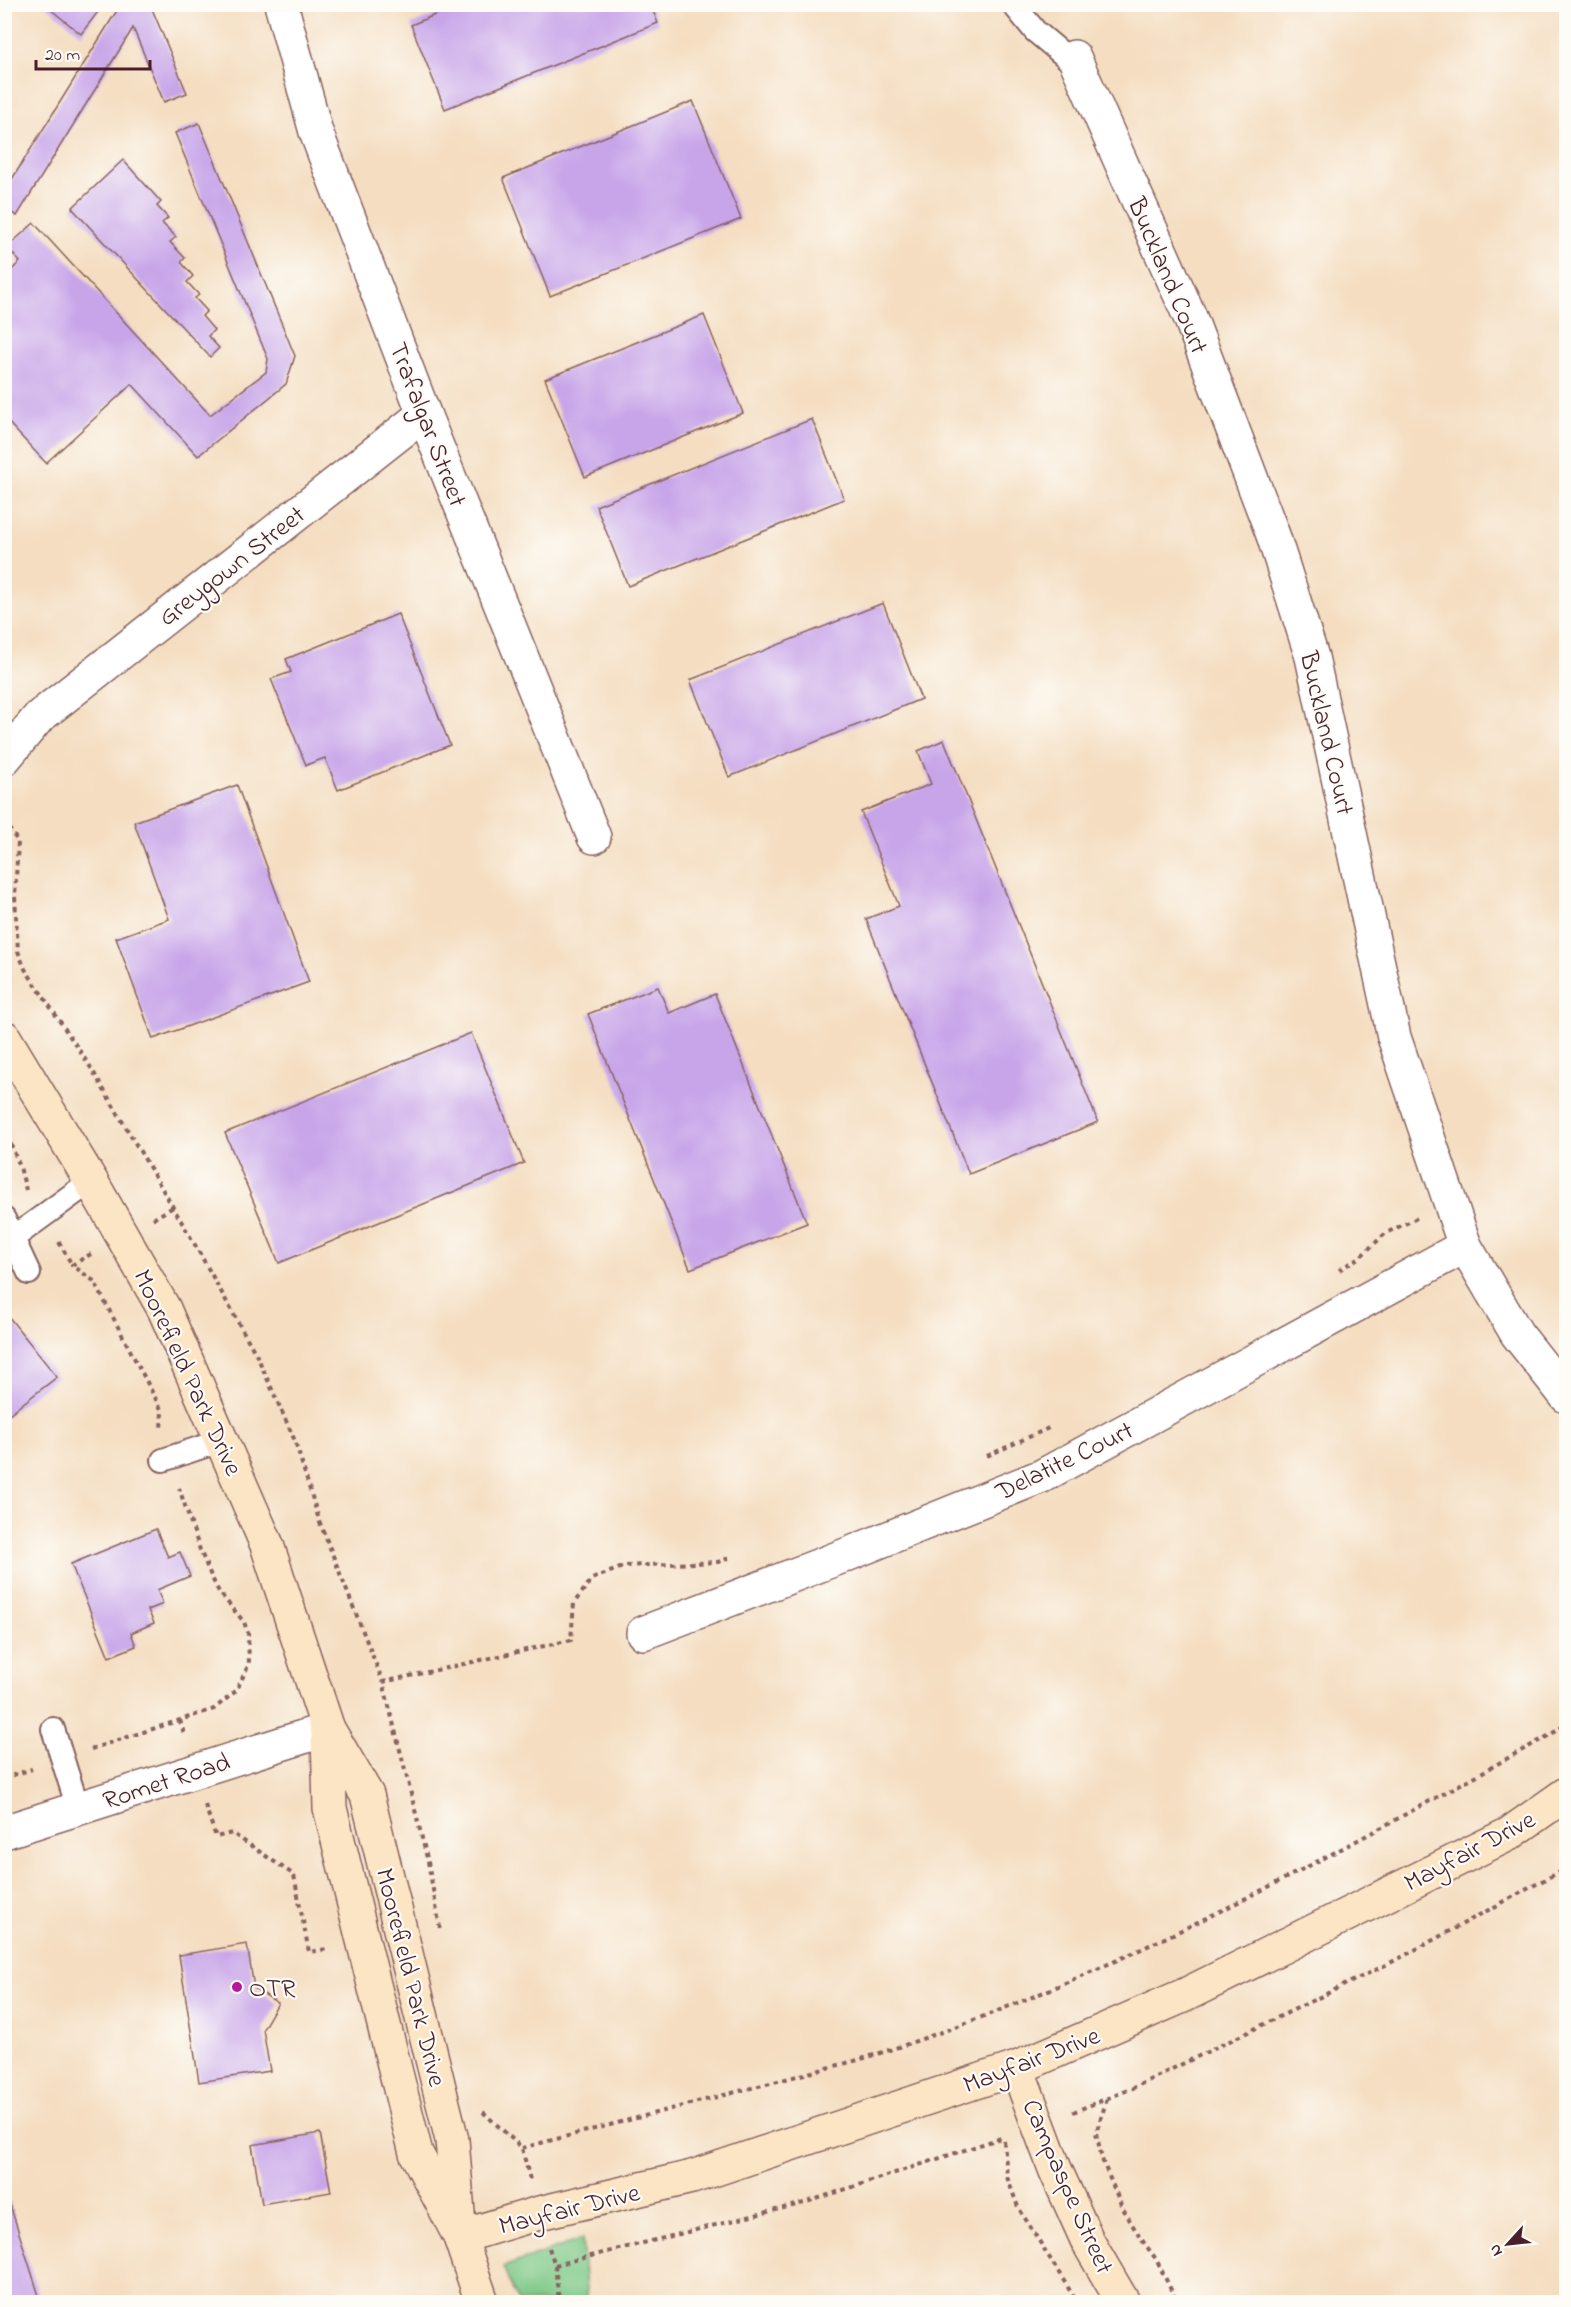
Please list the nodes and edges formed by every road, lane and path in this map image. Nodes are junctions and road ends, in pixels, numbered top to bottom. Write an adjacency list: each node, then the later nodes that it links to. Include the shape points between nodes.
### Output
1 (281, 4): 4 (street, Trafalgar Street, via 316,132)
2 (1013, 4): 3 (lane, Buckland Court, via 1035,31)
3 (1076, 62): 14 (street, Buckland Court, via 1190,317 1273,535 1312,657 1394,1037)
4 (424, 414): 5 (street, Greygown Street); 11 (street, Trafalgar Street)
5 (39, 717): 6 (street, Greygown Street); 7 (street); 8 (street, Greygown Street); 9 (street, Greygown Street)
6 (4, 727)
7 (4, 737)
8 (4, 759)
9 (4, 783)
10 (4, 820): 15 (path, via 18,842 18,951 25,969 91,1068)
11 (594, 837)
12 (4, 1037): 13 (main road, Moorefield Park Drive)
13 (91, 1181): 16 (lane); 17 (main road, Moorefield Park Drive)
14 (1449, 1202): 18 (street, Buckland Court); 20 (path, via 1386,1233 1360,1257)
15 (173, 1208): 17 (path); 28 (path, via 258,1358 295,1441 320,1523)
16 (9, 1228): 19 (lane)
17 (123, 1235): 23 (main road, Moorefield Park Drive, via 164,1309); 25 (path, via 72,1265 94,1281 162,1411 161,1435)
18 (1465, 1246): 21 (street, Buckland Court, via 1517,1334); 27 (street, Delatite Court, via 1042,1476)
19 (29, 1273)
20 (1331, 1275)
21 (1566, 1396)
22 (1057, 1424): 24 (path)
23 (223, 1440): 25 (lane); 32 (main road, Moorefield Park Drive, via 267,1545)
24 (982, 1458)
25 (167, 1459): 29 (path, via 200,1550 219,1592 244,1622 250,1648 249,1664 236,1691 214,1709)
26 (740, 1554): 28 (path, via 718,1562 625,1566 592,1579 574,1603 571,1640)
27 (643, 1633)
28 (383, 1682): 40 (path, via 428,1862)
29 (180, 1720): 33 (path); 34 (path)
30 (1566, 1724): 49 (path, via 1274,1885 1036,1994 910,2044 858,2060)
31 (53, 1729): 33 (lane)
32 (328, 1729): 34 (street, Romet Road); 41 (main road, Moorefield Park Drive, via 367,1795); 43 (main road, Moorefield Park Drive, via 330,1808)
33 (62, 1759): 35 (path); 37 (lane)
34 (195, 1771): 37 (street, Romet Road); 43 (path, via 216,1837 232,1833 294,1875 309,1952)
35 (4, 1778)
36 (1566, 1794): 44 (main road, Mayfair Drive, via 1509,1834 1195,1990)
37 (78, 1808): 38 (street, Romet Road)
38 (4, 1832)
39 (1566, 1868): 45 (path, via 1400,1958)
40 (440, 1928): 41 (path); 42 (path)
41 (401, 1936): 51 (main road, Moorefield Park Drive, via 452,2140)
42 (442, 1939)
43 (364, 1943): 51 (main road, Moorefield Park Drive, via 416,2153)
44 (1017, 2068): 47 (main road, Campaspe Street); 50 (main road, Mayfair Drive, via 692,2177)
45 (1107, 2098): 47 (path); 57 (path, via 1096,2133 1103,2162 1122,2207 1156,2259)
46 (479, 2108): 49 (path)
47 (1039, 2126): 48 (path); 56 (main road, Campaspe Street, via 1088,2242)
48 (1003, 2138): 52 (path, via 804,2203); 55 (path, via 1007,2177 1018,2207)
49 (522, 2148): 50 (path)
50 (539, 2214): 51 (main road, Mayfair Drive); 52 (path)
51 (460, 2237): 53 (main road, Moorefield Park Drive)
52 (555, 2265): 54 (path)
53 (482, 2302)
54 (559, 2302)
55 (1077, 2302)
56 (1123, 2302)
57 (1177, 2302)

